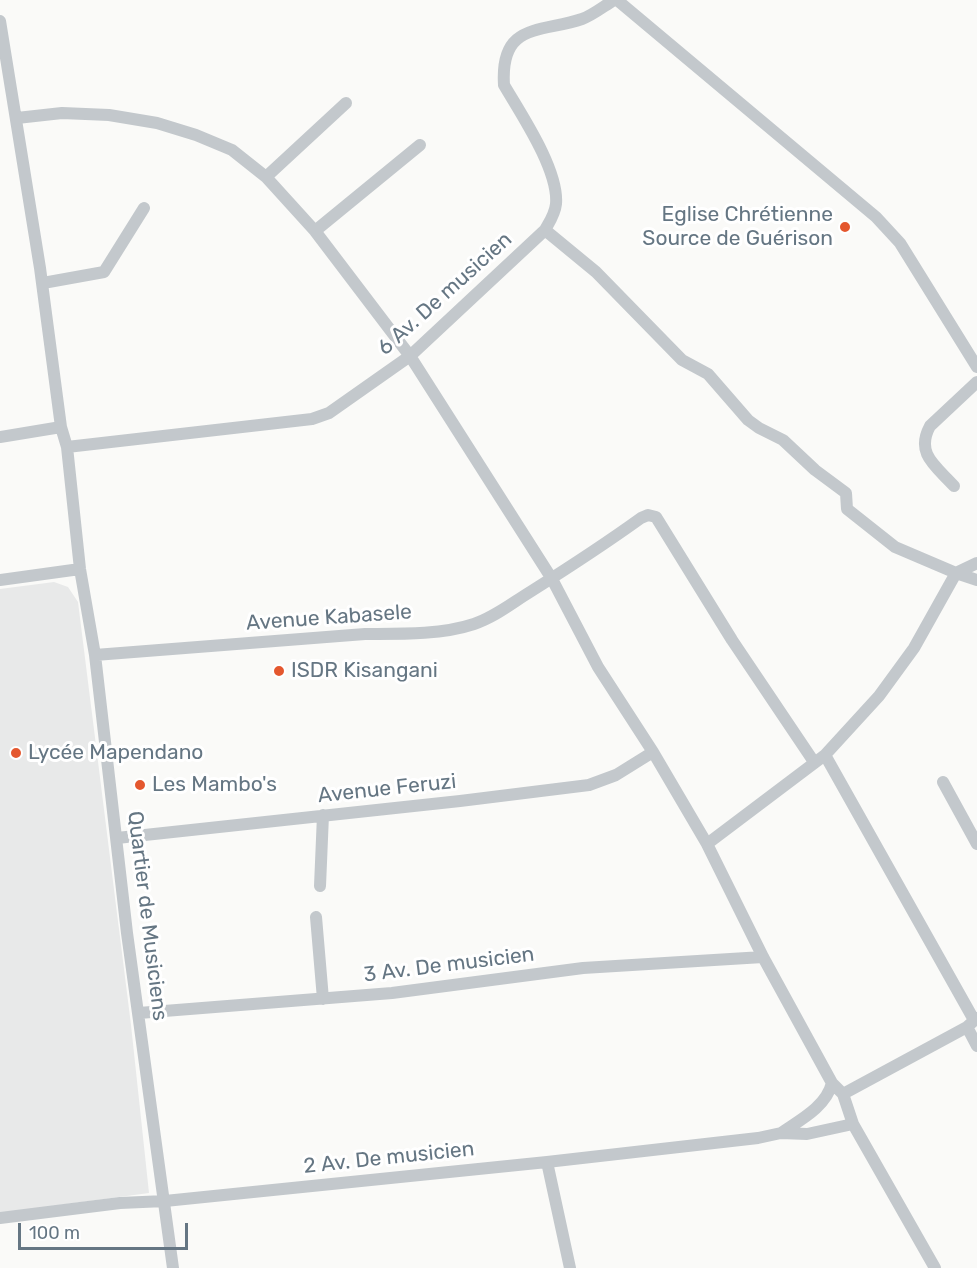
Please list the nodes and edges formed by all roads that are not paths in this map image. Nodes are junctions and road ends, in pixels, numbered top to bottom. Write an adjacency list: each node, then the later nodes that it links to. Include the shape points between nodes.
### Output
1 (615, 0): 9 (street, 6 Av. De musicien, via 584,18 522,36 512,46 503,71 504,85 534,138 554,185 554,214); 13 (street, via 876,217 900,243)
2 (0, 21): 3 (street, Quartier de Musiciens)
3 (4, 71): 5 (street, Quartier de Musiciens)
4 (346, 103): 7 (street)
5 (17, 118): 7 (street, via 62,113 157,123 232,150); 11 (street, Quartier de Musiciens)
6 (420, 145): 10 (street)
7 (266, 177): 10 (street)
8 (144, 208): 11 (street, via 104,272)
9 (545, 230): 12 (street, 6 Av. De musicien); 21 (street, via 596,272 682,360 708,374 748,420 783,440 846,493 847,509 896,547)
10 (315, 231): 12 (street)
11 (43, 283): 15 (street, Quartier de Musiciens)
12 (410, 356): 17 (street, 6 Av. De musicien, via 329,413 312,419); 22 (street)
13 (977, 367)
14 (977, 382): 18 (street, via 925,434 926,455)
15 (61, 427): 16 (street); 17 (street, Quartier de Musiciens)
16 (0, 437)
17 (67, 447): 20 (street, Quartier de Musiciens)
18 (954, 486)
19 (977, 563): 21 (street)
20 (80, 569): 23 (street); 25 (street, Quartier de Musiciens)
21 (956, 573): 24 (street); 27 (street, via 914,648 879,696)
22 (552, 579): 25 (street, Avenue Kabasele, via 488,618 448,629); 26 (street, via 598,667); 27 (street, Avenue Kabasele, via 641,518 656,517 732,640)
23 (0, 580)
24 (977, 580)
25 (95, 655): 30 (street, Quartier de Musiciens)
26 (653, 752): 29 (street, Avenue Feruzi, via 616,775 589,785); 31 (street)
27 (820, 759): 31 (street); 38 (street)
28 (943, 782): 32 (street)
29 (324, 815): 30 (street, Avenue Feruzi); 33 (street)
30 (117, 838): 37 (street, Quartier de Musiciens)
31 (707, 844): 35 (street)
32 (977, 844)
33 (320, 886)
34 (316, 917): 36 (street)
35 (763, 957): 36 (street, 3 Av. De musicien, via 583,968); 40 (street)
36 (323, 999): 37 (street, 3 Av. De musicien)
37 (139, 1013): 45 (street, Quartier de Musiciens)
38 (973, 1022): 39 (street); 41 (street)
39 (977, 1047)
40 (832, 1083): 41 (street); 43 (street, via 822,1102)
41 (843, 1094): 42 (street)
42 (853, 1124): 43 (street, via 807,1134); 49 (street)
43 (781, 1133): 44 (street, 2 Av. De musicien)
44 (547, 1162): 45 (street, 2 Av. De musicien); 48 (street)
45 (165, 1201): 46 (street, 2 Av. De musicien); 47 (street, Quartier de Musiciens)
46 (0, 1218)
47 (173, 1268)
48 (570, 1268)
49 (935, 1268)

